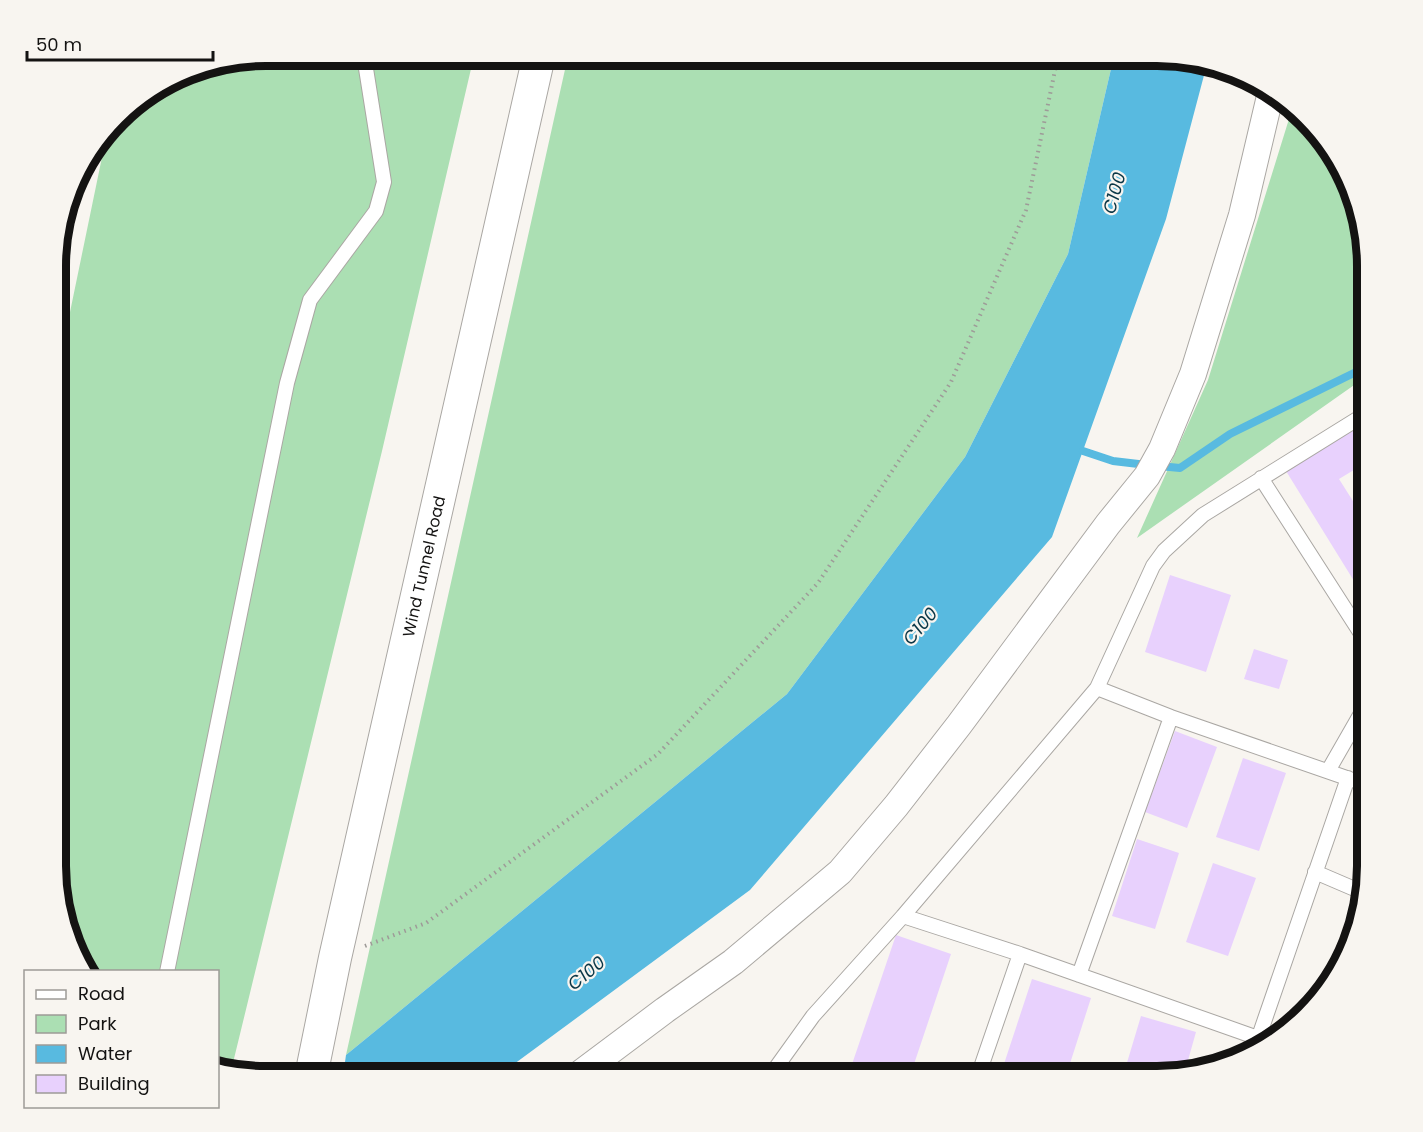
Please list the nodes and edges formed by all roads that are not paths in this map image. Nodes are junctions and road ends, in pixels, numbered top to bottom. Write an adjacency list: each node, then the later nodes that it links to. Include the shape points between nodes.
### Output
1 (366, 66): 17 (lane, via 384,182 376,211 310,300 287,383)
2 (537, 66): 21 (street, Wind Tunnel Road)
3 (1269, 101): 22 (street, via 1242,214 1204,340 1153,465 938,752 840,872 733,962)
4 (1357, 419): 5 (lane)
5 (1261, 478): 6 (lane); 7 (lane, via 1203,515 1164,551 1153,566)
6 (1357, 627)
7 (1097, 688): 8 (lane); 15 (lane)
8 (1171, 717): 10 (lane); 18 (lane)
9 (1357, 720): 10 (lane)
10 (1328, 771): 11 (lane)
11 (1348, 778): 12 (lane); 13 (lane)
12 (1357, 781)
13 (1315, 872): 14 (lane); 19 (lane)
14 (1355, 889)
15 (903, 916): 16 (lane); 23 (lane, via 813,1016)
16 (1020, 954): 18 (lane); 24 (lane)
17 (167, 970)
18 (1079, 975): 20 (lane)
19 (1258, 1038)
20 (1252, 1041)
21 (313, 1066)
22 (590, 1066)
23 (777, 1066)
24 (981, 1066)

